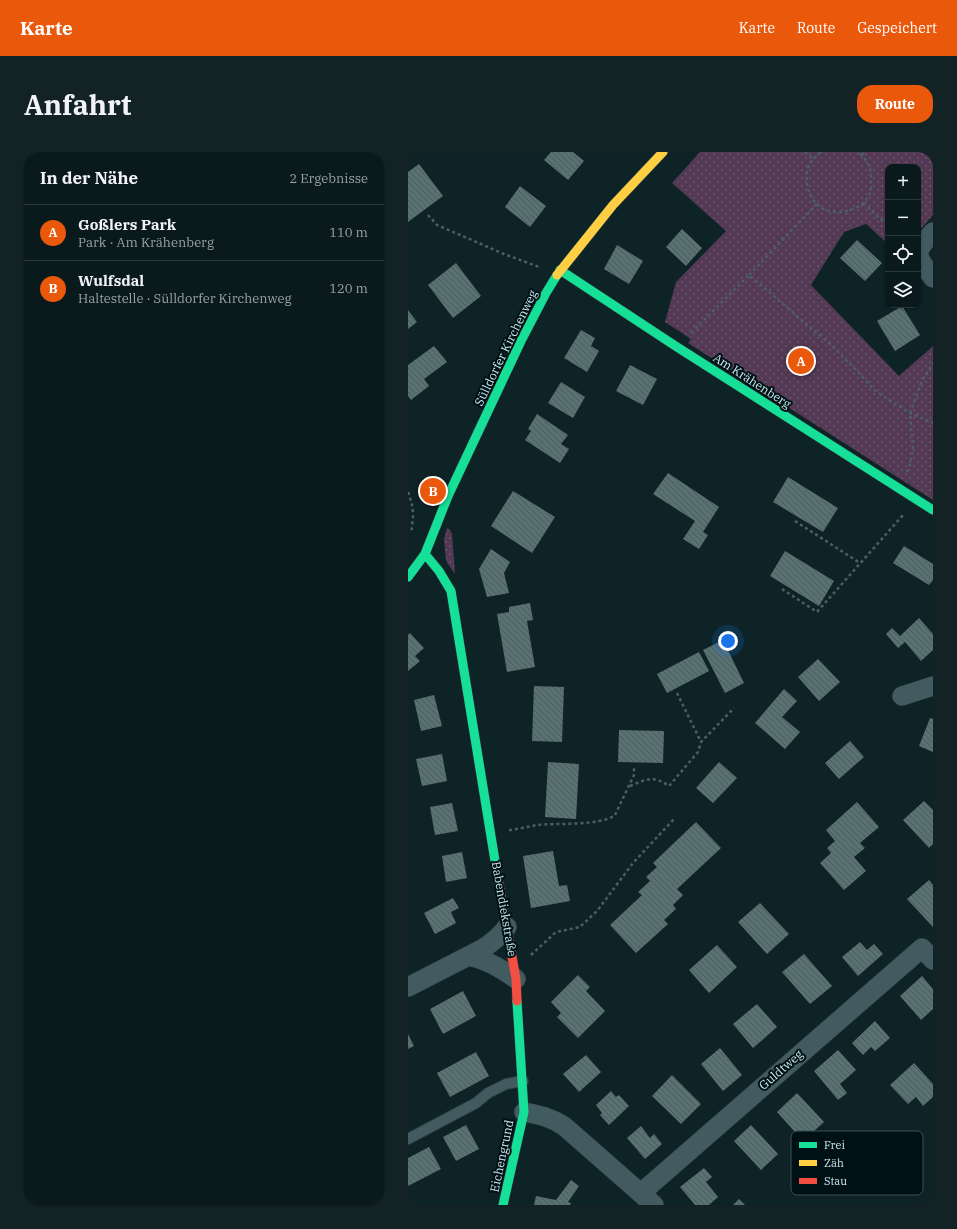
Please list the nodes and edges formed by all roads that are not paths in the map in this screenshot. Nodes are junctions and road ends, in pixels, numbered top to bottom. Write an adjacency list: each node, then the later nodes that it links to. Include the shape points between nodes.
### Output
1 (663, 152): 3 (street, Sülldorfer Kirchenweg, via 613,205)
2 (933, 232): 4 (street, via 920,246 918,253)
3 (560, 270): 5 (street, Am Krähenberg); 6 (street, Sülldorfer Kirchenweg, via 521,341 448,496)
4 (933, 278)
5 (933, 510)
6 (425, 554): 7 (street, Sülldorfer Kirchenweg); 10 (street, Babendiekstraße, via 451,591)
7 (408, 577)
8 (933, 686): 9 (street)
9 (902, 696)
10 (507, 927): 12 (street, via 492,943); 13 (street, Babendiekstraße)
11 (928, 954): 18 (street, Guldtweg)
12 (469, 956): 13 (street, via 491,963); 14 (street)
13 (516, 979): 15 (street, Babendiekstraße)
14 (408, 987)
15 (523, 1081): 16 (street, Babendiekstraße); 17 (lane, via 511,1082 488,1093 476,1103)
16 (524, 1112): 18 (street, via 553,1119 564,1126); 19 (street, Eichengrund)
17 (408, 1139)
18 (647, 1199)
19 (503, 1205)

